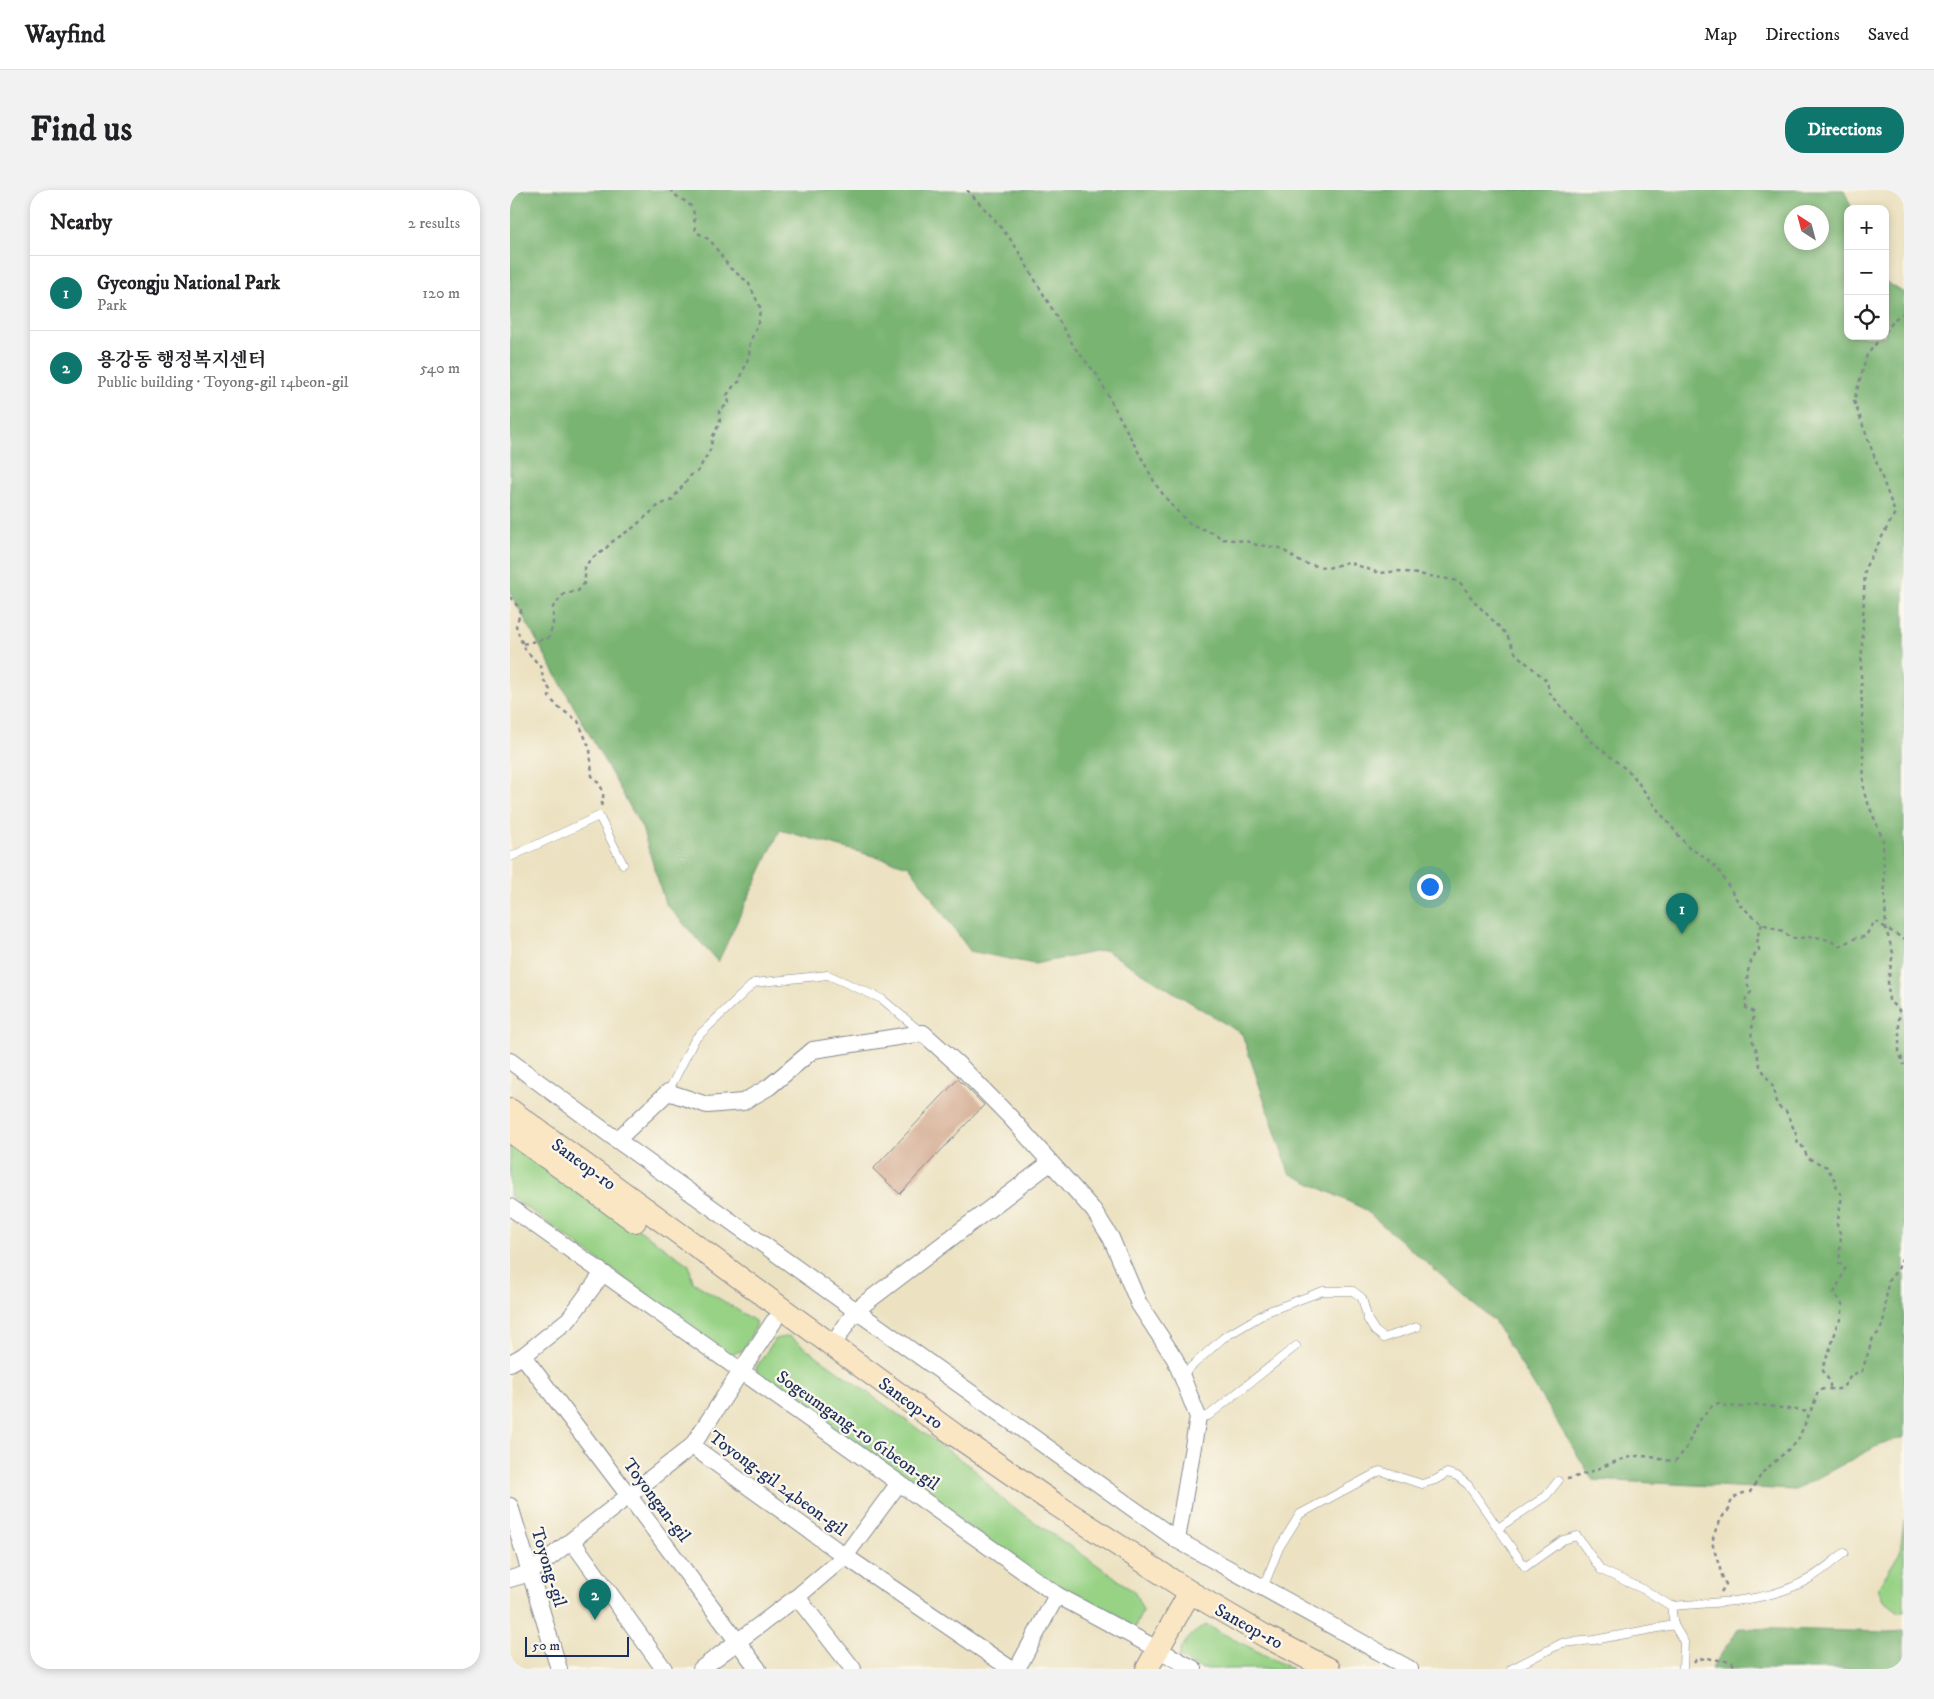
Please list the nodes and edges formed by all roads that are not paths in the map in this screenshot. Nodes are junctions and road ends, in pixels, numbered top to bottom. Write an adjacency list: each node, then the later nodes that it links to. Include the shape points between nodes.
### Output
1 (510, 858): 2 (lane, via 599,816)
2 (623, 864)
3 (923, 1033): 5 (street, via 813,1050 770,1088 743,1102 707,1105); 5 (lane, via 882,999 828,975 754,983 695,1039); 9 (street, via 1011,1118)
4 (510, 1062): 8 (street)
5 (668, 1092): 8 (street)
6 (510, 1110): 15 (street, Saneop-ro)
7 (510, 1131): 13 (street, Saneop-ro)
8 (617, 1140): 12 (street)
9 (1050, 1164): 12 (street); 19 (street, via 1094,1211 1111,1238 1139,1304)
10 (510, 1207): 11 (street, Sogeumgang-ro 61beon-gil)
11 (603, 1273): 17 (street, via 569,1319); 18 (street, Sogeumgang-ro 61beon-gil)
12 (856, 1310): 15 (street); 28 (street)
13 (774, 1321): 18 (street); 36 (street, Saneop-ro, via 1047,1516)
14 (1417, 1327): 19 (lane, via 1384,1338 1375,1331 1362,1298 1353,1291 1323,1291 1269,1310 1223,1338)
15 (832, 1346): 36 (street, Saneop-ro)
16 (1296, 1346): 20 (lane, via 1208,1416)
17 (516, 1360): 24 (street, Toyongan-gil)
18 (741, 1371): 21 (street); 23 (street, Sogeumgang-ro 61beon-gil)
19 (1182, 1375): 20 (street)
20 (1198, 1417): 28 (street)
21 (692, 1446): 24 (street, Toyong-gil 24beon-gil); 30 (street, Toyong-gil 24beon-gil)
22 (1558, 1481): 26 (lane, via 1546,1496)
23 (899, 1483): 30 (street); 34 (street, Sogeumgang-ro 61beon-gil)
24 (629, 1496): 27 (street, Toyong-gil 24beon-gil); 39 (street, Toyongan-gil)
25 (510, 1506): 31 (street, Toyong-gil)
26 (1498, 1528): 33 (lane, via 1468,1485 1457,1476 1447,1473 1422,1484 1380,1472 1300,1514 1279,1548); 37 (lane, via 1525,1567 1563,1540 1577,1536 1601,1570 1646,1590)
27 (572, 1540): 31 (street, Toyong-gil 24beon-gil); 42 (street)
28 (1177, 1540): 33 (street)
29 (1844, 1553): 37 (lane, via 1806,1580 1781,1591 1750,1599)
30 (845, 1556): 35 (street); 46 (street, Toyong-gil 24beon-gil)
31 (530, 1573): 32 (street); 41 (street, Toyong-gil)
32 (510, 1579)
33 (1263, 1588): 52 (street)
34 (1057, 1595): 40 (street, Sogeumgang-ro 61beon-gil); 47 (street)
35 (797, 1596): 39 (street); 45 (street)
36 (1187, 1597): 40 (street); 50 (street, Saneop-ro, via 1257,1647); 51 (street, Saneop-ro)
37 (1671, 1606): 38 (lane)
38 (1674, 1625): 53 (lane, via 1562,1644); 54 (lane, via 1684,1642)
39 (737, 1642): 43 (street); 44 (street, Toyongan-gil)
40 (1157, 1649): 48 (street); 49 (street, Sogeumgang-ro 61beon-gil)
41 (559, 1669)
42 (664, 1669)
43 (701, 1669)
44 (758, 1669)
45 (854, 1669)
46 (1011, 1669)
47 (1017, 1669)
48 (1147, 1669)
49 (1194, 1669)
50 (1301, 1669)
51 (1329, 1669)
52 (1410, 1669)
53 (1511, 1669)
54 (1683, 1669)

